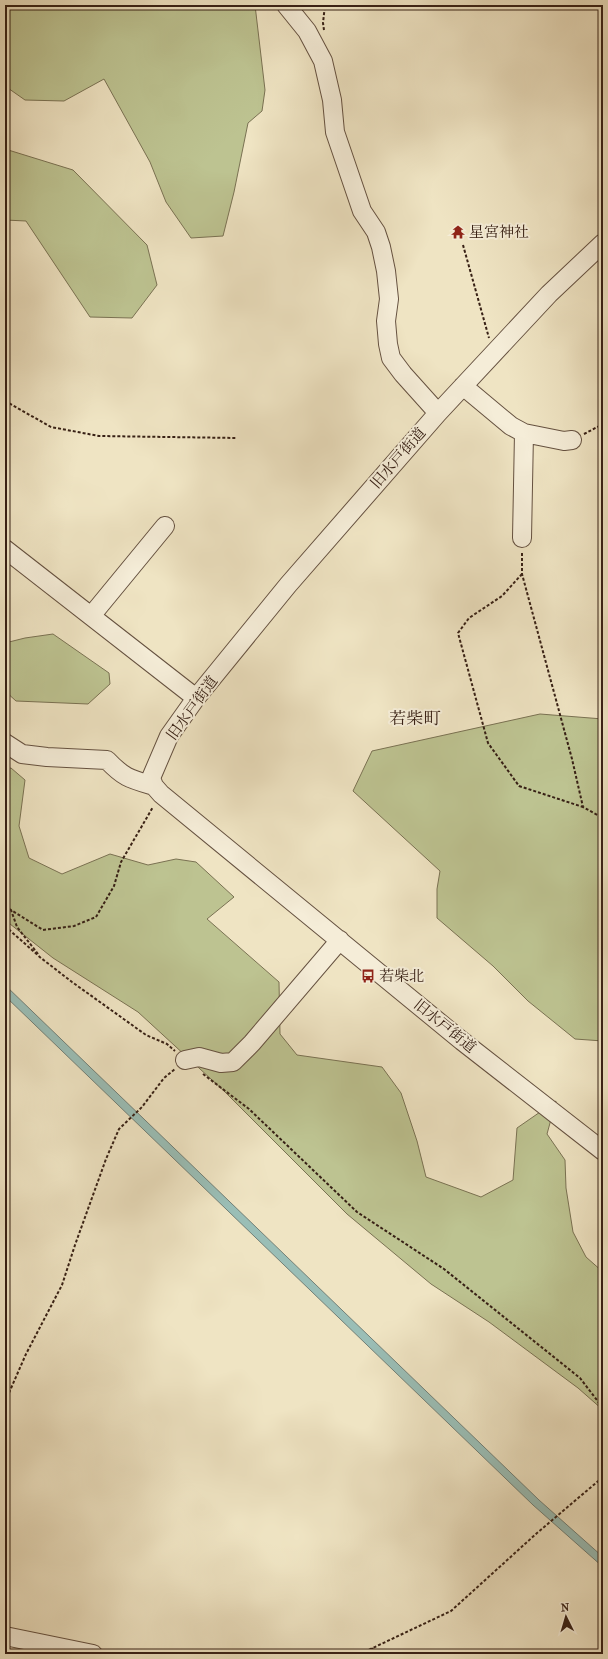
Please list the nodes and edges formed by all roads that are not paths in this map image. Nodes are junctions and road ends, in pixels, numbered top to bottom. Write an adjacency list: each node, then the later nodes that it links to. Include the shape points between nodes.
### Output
1 (286, 5): 4 (street, via 307,31 323,61 332,100 335,132 362,211 376,232 381,247 388,285 386,321 391,358)
2 (603, 243): 3 (street, 旧水戸街道, via 549,294)
3 (463, 386): 4 (street, 旧水戸街道); 5 (street, via 510,426)
4 (438, 413): 11 (street, 旧水戸街道, via 288,585)
5 (524, 433): 6 (street, via 564,441); 8 (street)
6 (572, 440)
7 (165, 526): 10 (street)
8 (522, 538)
9 (5, 549): 10 (street)
10 (91, 616): 11 (street)
11 (196, 698): 13 (street, 旧水戸街道, via 169,736 152,773 151,778)
12 (5, 743): 13 (street, via 22,754 107,760 129,779)
13 (157, 790): 14 (street, 旧水戸街道)
14 (340, 940): 15 (street, via 233,1062 221,1063 199,1057); 16 (street, 旧水戸街道, via 462,1041)
15 (185, 1060)
16 (603, 1151)
17 (5, 1636): 18 (street)
18 (93, 1654)

